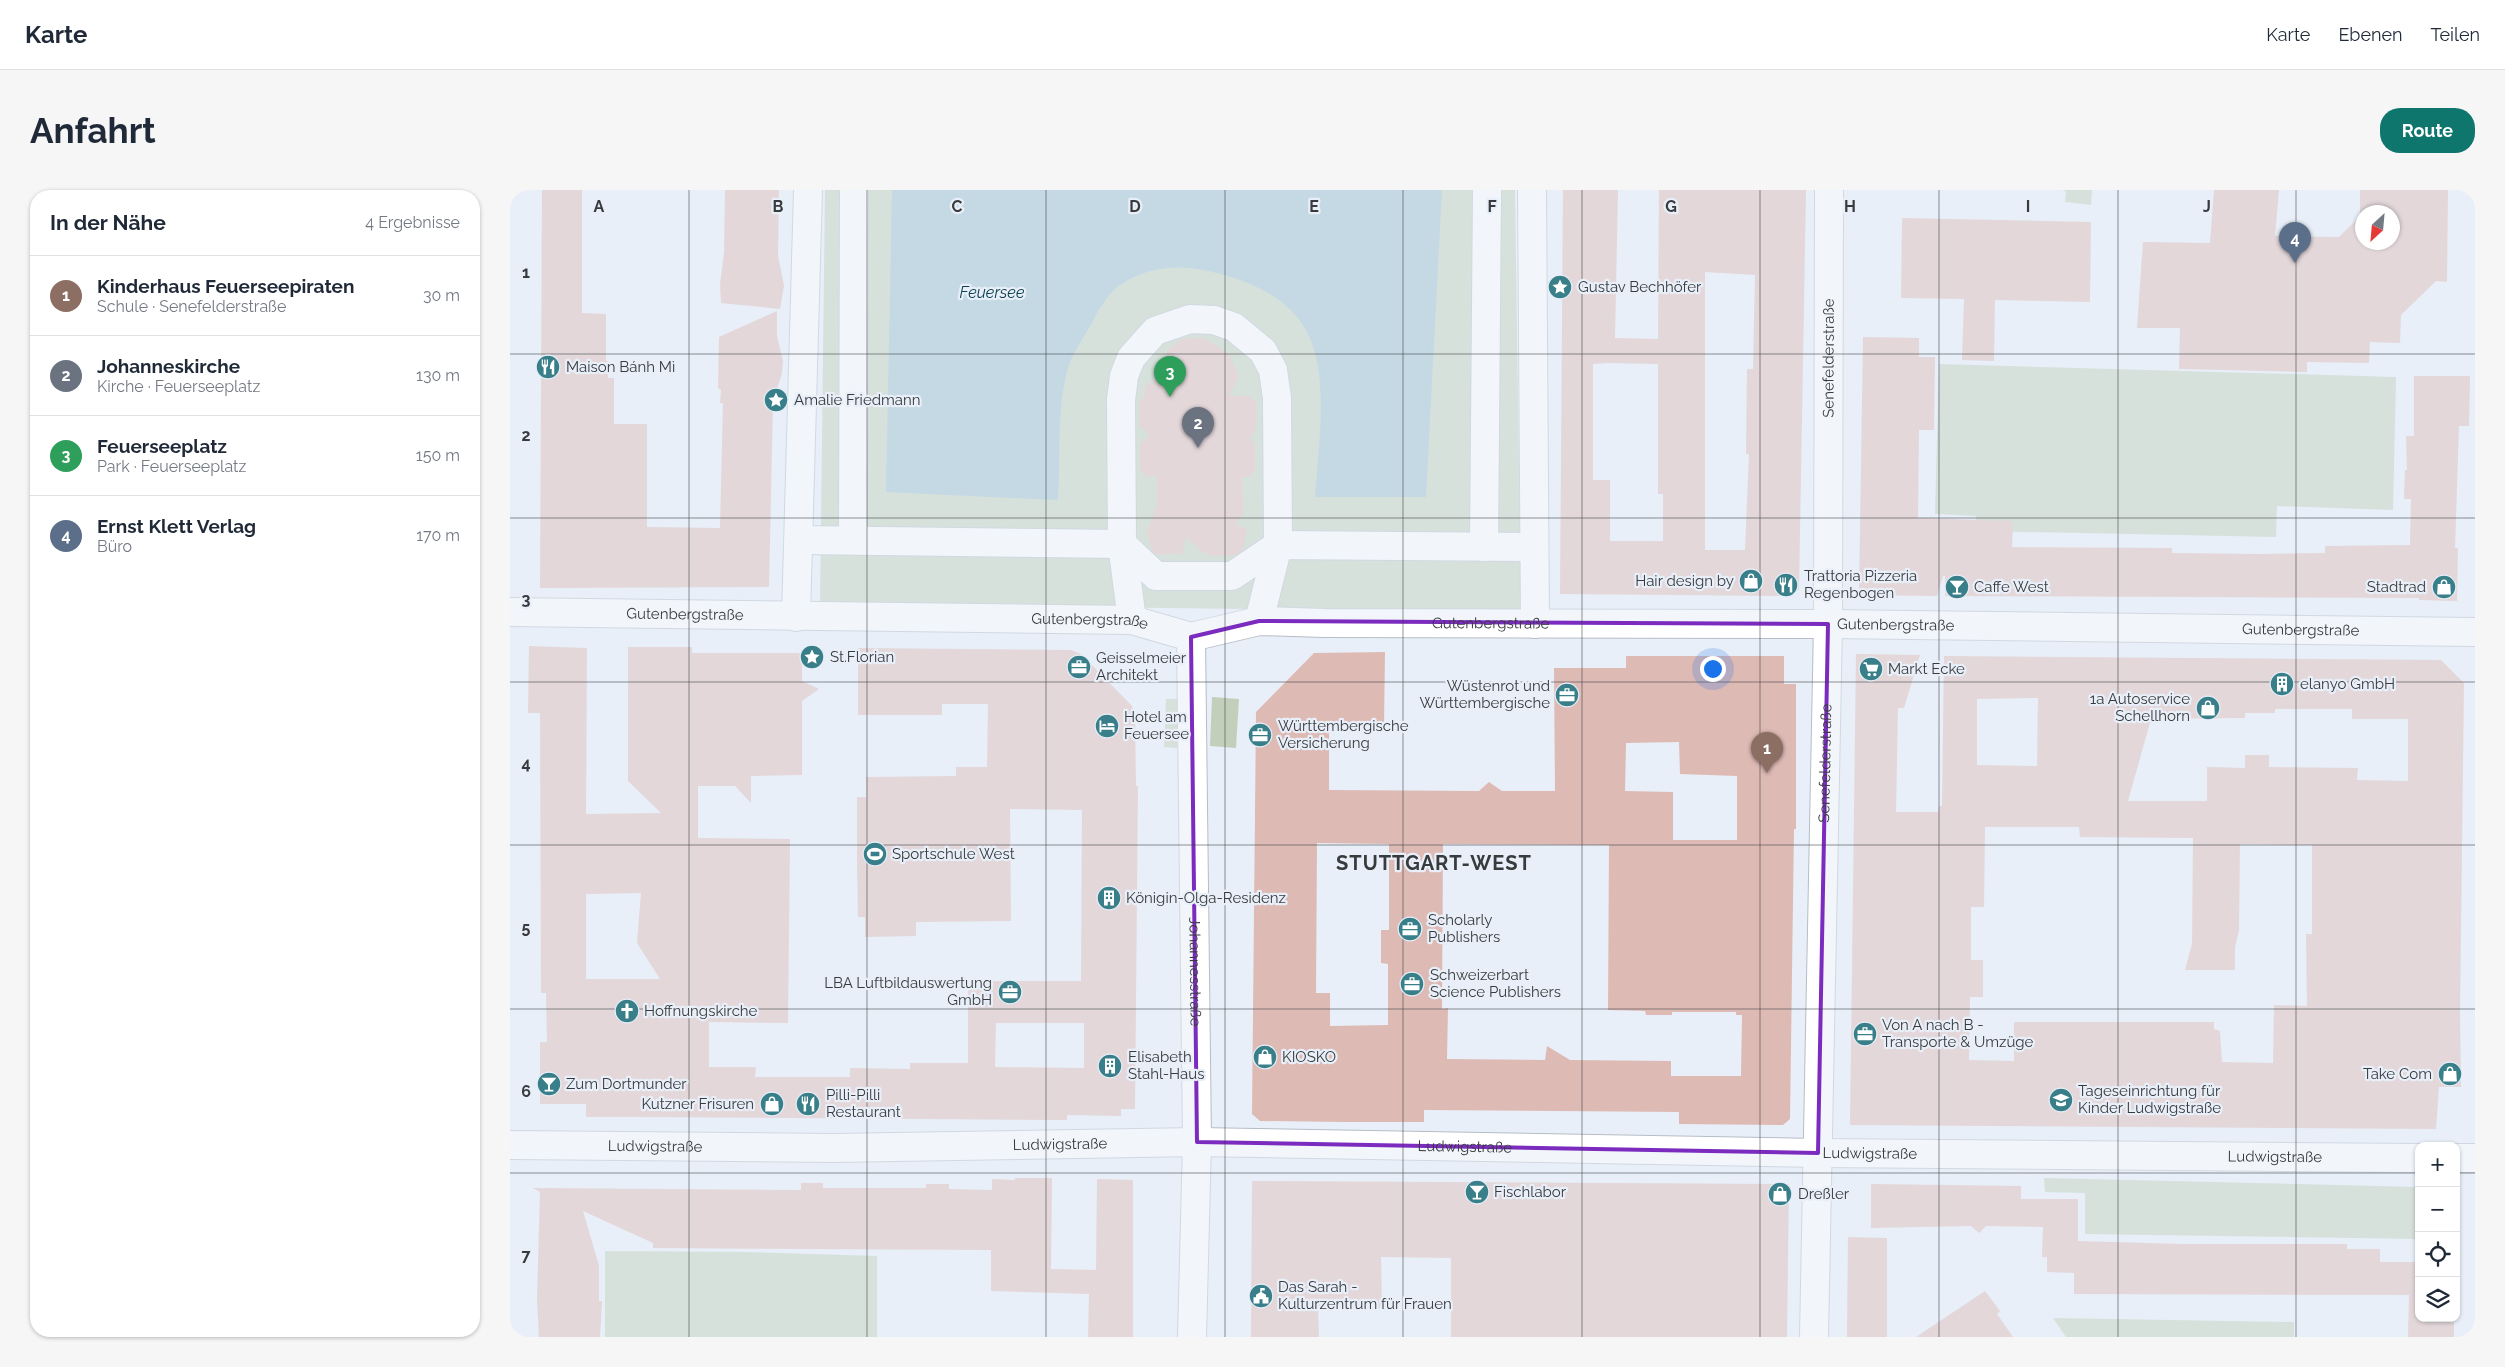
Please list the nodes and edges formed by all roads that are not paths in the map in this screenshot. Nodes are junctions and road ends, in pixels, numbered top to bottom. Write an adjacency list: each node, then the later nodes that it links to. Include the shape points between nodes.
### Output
1 (808, 190): 6 (street)
2 (854, 190): 7 (street)
3 (1487, 190): 10 (street)
4 (1829, 190): 17 (street, Senefelderstraße)
5 (1532, 195): 11 (street)
6 (799, 540): 7 (street); 13 (street)
7 (853, 540): 8 (street)
8 (1122, 544): 9 (street, via 1156,576 1232,576); 9 (street, via 1121,400 1124,376 1131,358 1155,331 1190,319 1214,320 1234,327 1263,351 1272,370 1277,398); 14 (street)
9 (1278, 545): 10 (street); 15 (street)
10 (1484, 547): 11 (street)
11 (1533, 547): 16 (street)
12 (510, 612): 13 (street, Gutenbergstraße)
13 (796, 617): 14 (street, Gutenbergstraße)
14 (1132, 620): 19 (street, Gutenbergstraße)
15 (1259, 621): 16 (street, Gutenbergstraße); 19 (street, Gutenbergstraße)
16 (1535, 624): 17 (street, Gutenbergstraße)
17 (1828, 624): 18 (street, Gutenbergstraße); 22 (street, Senefelderstraße)
18 (2475, 632)
19 (1191, 636): 20 (street, Johannesstraße)
20 (1196, 1142): 21 (street, Ludwigstraße, via 832,1148); 22 (street, Ludwigstraße); 26 (street, Johannesstraße)
21 (510, 1145)
22 (1818, 1153): 23 (street, Ludwigstraße); 27 (street, Senefelderstraße)
23 (2415, 1158)
24 (2460, 1158): 25 (street)
25 (2475, 1158)
26 (1192, 1337)
27 (1814, 1337)

